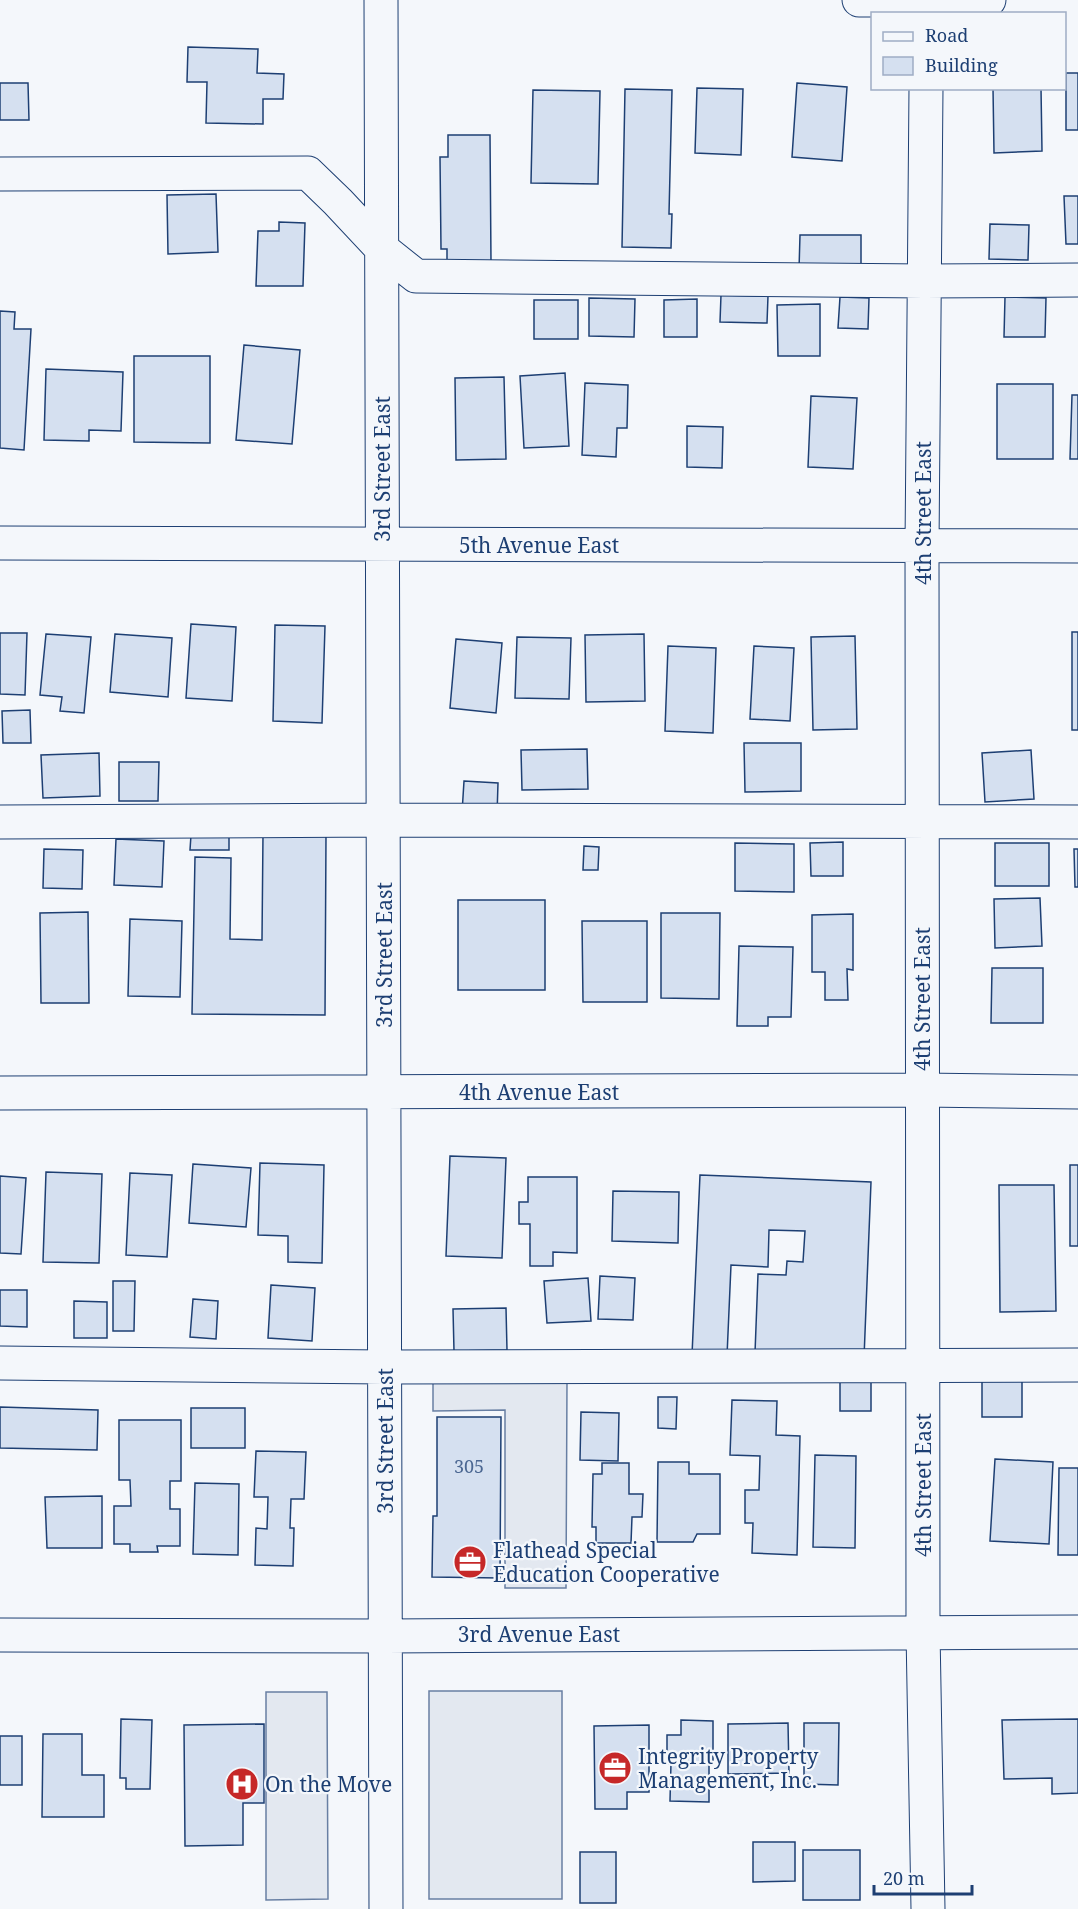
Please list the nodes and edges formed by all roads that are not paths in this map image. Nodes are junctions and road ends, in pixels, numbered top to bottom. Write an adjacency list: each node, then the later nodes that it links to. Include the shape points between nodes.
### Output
1 (381, 0): 7 (street, 3rd Street East)
2 (859, 0): 3 (street)
3 (927, 0): 4 (street)
4 (989, 0)
5 (926, 90): 9 (street, 4th Street East)
6 (0, 174): 7 (street, via 308,173)
7 (382, 249): 9 (street, via 416,276); 11 (street, 3rd Street East)
8 (1078, 280): 9 (street)
9 (924, 281): 12 (street, 4th Street East)
10 (0, 543): 11 (street, 5th Avenue East)
11 (382, 544): 12 (street, 5th Avenue East); 14 (street, 3rd Street East)
12 (922, 546): 13 (street, 5th Avenue East); 16 (street, 4th Street East)
13 (1078, 546)
14 (383, 820): 15 (street); 16 (street); 19 (street, 3rd Street East)
15 (0, 822)
16 (922, 822): 17 (street); 18 (street, 4th Street East)
17 (1078, 822)
18 (922, 1090): 19 (street, 4th Avenue East); 20 (street, 4th Avenue East); 23 (street, 4th Street East)
19 (384, 1092): 21 (street, 4th Avenue East); 25 (street, 3rd Street East)
20 (1078, 1092)
21 (0, 1093)
22 (0, 1363): 25 (street)
23 (923, 1365): 24 (street); 25 (street); 26 (street, 4th Street East)
24 (1078, 1365)
25 (385, 1367): 29 (street, 3rd Street East)
26 (923, 1632): 27 (street, 3rd Avenue East); 29 (street, 3rd Avenue East); 31 (street, 4th Street East)
27 (1078, 1632)
28 (0, 1635): 29 (street, 3rd Avenue East)
29 (386, 1636): 30 (street, 3rd Street East)
30 (386, 1909)
31 (928, 1909)

